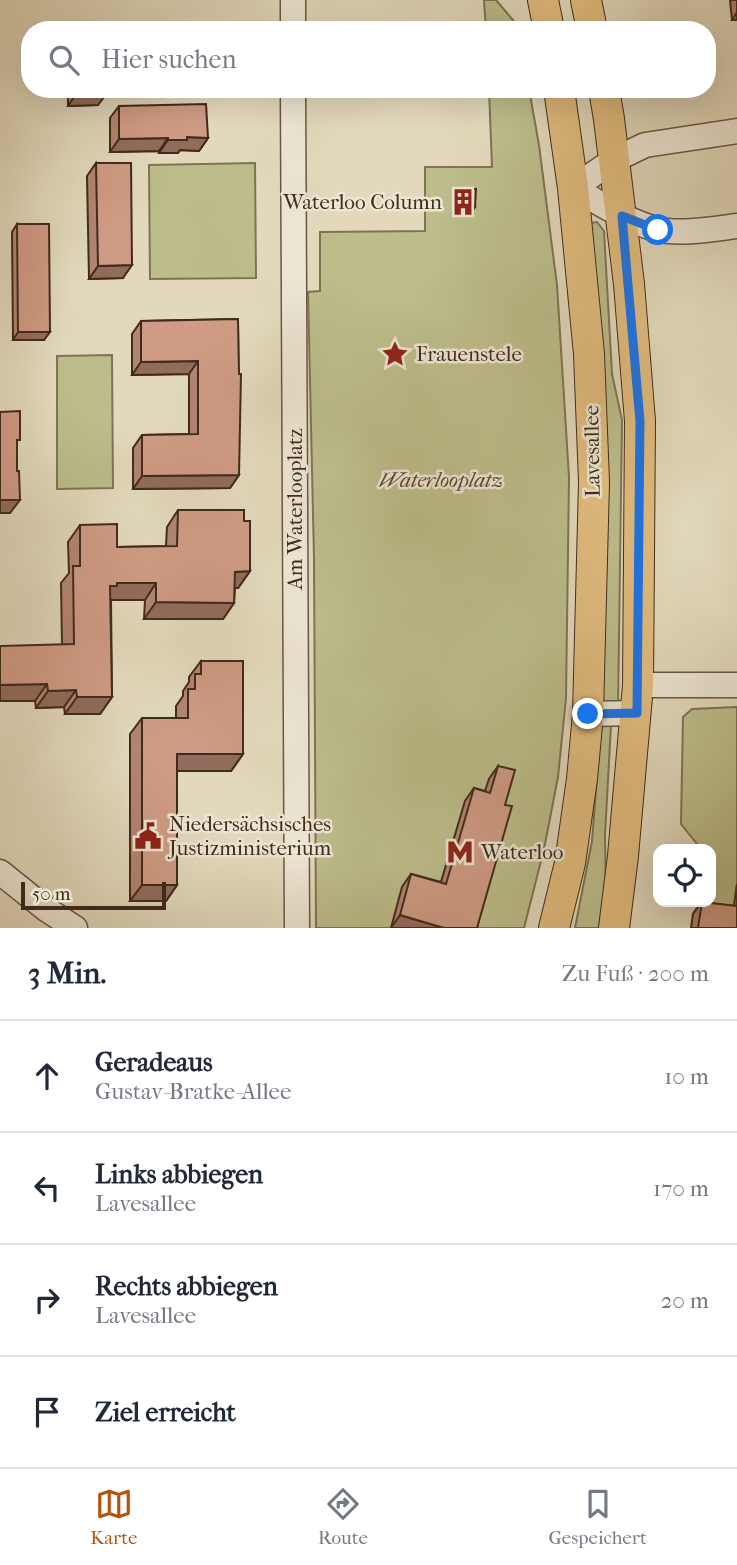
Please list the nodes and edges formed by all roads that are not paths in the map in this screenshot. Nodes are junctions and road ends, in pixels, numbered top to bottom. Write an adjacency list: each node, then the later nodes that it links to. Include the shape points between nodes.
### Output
1 (293, 0): 4 (street)
2 (543, 0): 5 (main road)
3 (586, 0): 6 (main road)
4 (293, 21)
5 (547, 21)
6 (590, 21)
7 (293, 98): 20 (street, Am Waterlooplatz)
8 (560, 98): 12 (main road, Lavesallee)
9 (605, 98): 11 (main road)
10 (737, 131): 11 (street, via 645,145)
11 (614, 160): 12 (street); 13 (main road)
12 (573, 188): 13 (street); 17 (main road, Lavesallee, via 589,354 594,469)
13 (622, 216): 14 (street, via 658,230); 16 (main road, via 640,421)
14 (737, 226)
15 (737, 685): 16 (street)
16 (637, 699): 17 (street); 22 (main road)
17 (588, 714): 21 (main road, Lavesallee, via 570,863)
18 (0, 872): 19 (street)
19 (75, 928)
20 (297, 928)
21 (554, 928)
22 (614, 928)

